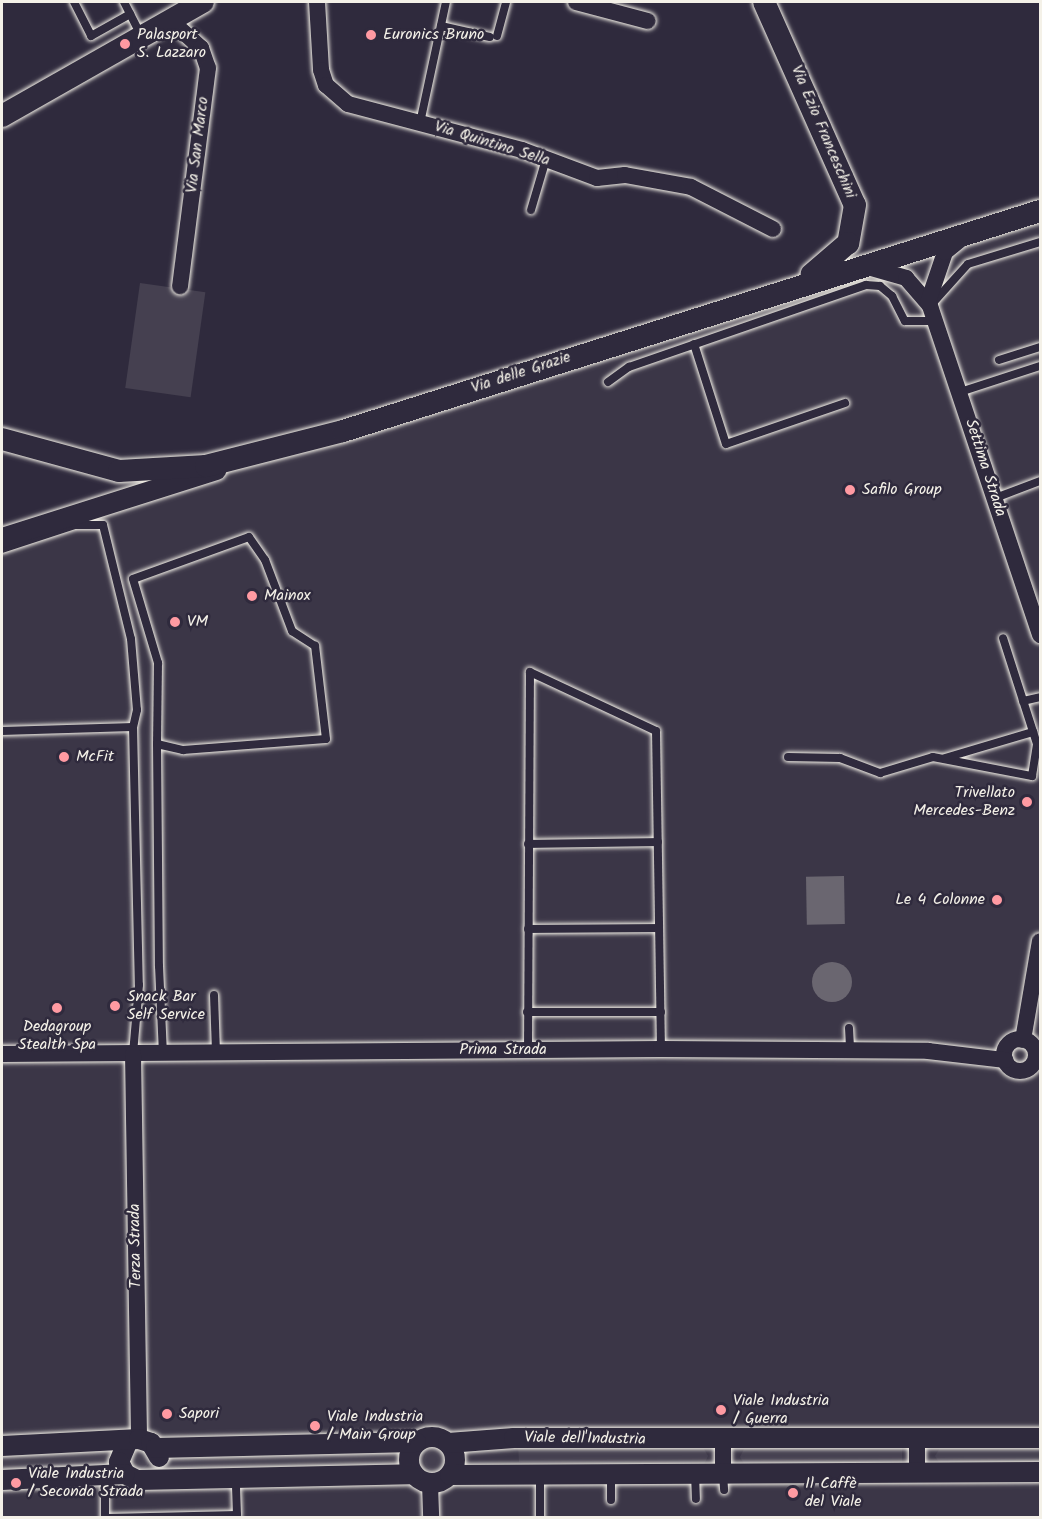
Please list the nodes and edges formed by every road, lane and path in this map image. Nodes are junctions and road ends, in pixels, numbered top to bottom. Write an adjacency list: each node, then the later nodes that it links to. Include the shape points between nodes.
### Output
1 (74, 2): 9 (lane, via 91,36)
2 (124, 2): 9 (lane)
3 (204, 2): 10 (main road)
4 (317, 2): 15 (street, Via Quintino Sella, via 326,86 348,104)
5 (446, 2): 12 (lane)
6 (506, 2): 12 (lane, via 494,36)
7 (576, 2): 11 (street)
8 (764, 2): 23 (main road, Via Ezio Franceschini, via 848,185 856,213 848,243)
9 (130, 14): 13 (lane)
10 (170, 20): 13 (main road); 24 (street, Via San Marco, via 201,48 208,68)
11 (648, 21)
12 (441, 26): 15 (lane)
13 (141, 36): 14 (main road)
14 (2, 116)
15 (420, 123): 16 (street, Via Quintino Sella)
16 (546, 159): 17 (lane); 19 (street, Via Quintino Sella, via 597,178 625,175 691,187)
17 (531, 210)
18 (1041, 211): 20 (main road, Via delle Grazie)
19 (774, 229)
20 (978, 229): 22 (main road, Via delle Grazie); 25 (street, via 945,252)
21 (1041, 242): 25 (lane, via 968,264)
22 (853, 267): 23 (main road, Via delle Grazie); 25 (street, Settima Strada, via 888,269 906,278)
23 (801, 282): 34 (main road, Via delle Grazie)
24 (180, 285)
25 (931, 310): 26 (lane, via 905,321 892,296 880,286 866,285); 31 (street, Settima Strada)
26 (694, 344): 30 (lane, via 629,367); 32 (lane, via 726,444)
27 (1041, 347): 28 (lane)
28 (999, 360)
29 (1041, 366): 31 (lane)
30 (608, 382)
31 (960, 392): 36 (street, Settima Strada)
32 (845, 403)
33 (2, 439): 34 (main road, via 50,456 147,473)
34 (282, 447): 37 (street, Via delle Grazie)
35 (1041, 481): 36 (lane)
36 (995, 498): 38 (street, Settima Strada)
37 (4, 545): 42 (lane, via 75,525 103,525 131,639 137,710)
38 (1041, 635)
39 (1003, 638): 41 (lane)
40 (1041, 697): 41 (lane)
41 (1023, 701): 44 (lane)
42 (133, 727): 43 (lane); 64 (lane, via 139,1034)
43 (2, 731)
44 (1033, 732): 47 (lane); 47 (lane, via 1037,744 1032,776)
45 (157, 744): 45 (lane, via 158,663 133,579 249,537 265,560 292,631 315,646 326,739 183,750); 61 (lane)
46 (788, 757): 47 (lane, via 840,758 880,773)
47 (943, 759)
48 (658, 842): 49 (lane); 49 (lane, via 656,731 530,672); 50 (lane)
49 (528, 844): 51 (lane)
50 (659, 928): 51 (lane); 55 (lane)
51 (528, 929): 54 (lane)
52 (1041, 941): 57 (street)
53 (214, 995): 62 (lane)
54 (527, 1012): 55 (lane); 59 (lane)
55 (661, 1012): 58 (lane)
56 (849, 1028): 60 (lane)
57 (1023, 1040): 65 (street, via 1008,1045); 66 (street, Prima Strada, via 1034,1049)
58 (661, 1049): 59 (street, Prima Strada); 60 (street, Prima Strada)
59 (528, 1050): 62 (street, Prima Strada)
60 (850, 1050): 65 (street, Prima Strada, via 928,1051)
61 (163, 1053): 62 (street, Prima Strada); 64 (street, Prima Strada)
62 (216, 1053)
63 (2, 1054): 64 (street, Prima Strada)
64 (133, 1054): 71 (street, Terza Strada)
65 (1005, 1060): 66 (street, Prima Strada, via 1016,1070)
66 (1036, 1067)
67 (1041, 1438): 68 (street, Viale dell'Industria)
68 (917, 1439): 69 (street, Viale dell'Industria); 74 (street)
69 (723, 1441): 72 (street, Viale dell'Industria, via 514,1438); 86 (street)
70 (416, 1442): 71 (street, Viale dell'Industria); 72 (street, Viale dell'Industria, via 429,1437); 78 (street, via 408,1461)
71 (141, 1443): 73 (street, Viale dell'Industria); 77 (street, via 118,1461); 83 (street, via 159,1463)
72 (448, 1443): 79 (street, via 455,1459)
73 (2, 1446)
74 (917, 1472): 75 (street, Viale dell'Industria); 86 (street, Viale dell'Industria)
75 (1041, 1472)
76 (695, 1473): 81 (street, Viale dell'Industria); 86 (street, Viale dell'Industria); 88 (lane)
77 (125, 1474): 82 (street); 83 (street, via 137,1480)
78 (412, 1474): 84 (street); 87 (street)
79 (450, 1474): 80 (street, Viale dell'Industria); 87 (street, Viale dell'Industria)
80 (540, 1474): 81 (street, Viale dell'Industria); 93 (lane)
81 (610, 1474): 89 (lane)
82 (105, 1475): 85 (street); 91 (lane)
83 (150, 1476): 84 (street)
84 (236, 1476): 90 (lane)
85 (2, 1480)
86 (724, 1482)
87 (430, 1484): 92 (street)
88 (696, 1499)
89 (611, 1500)
90 (237, 1516): 91 (lane)
91 (106, 1518)
92 (431, 1518)
93 (540, 1518)

